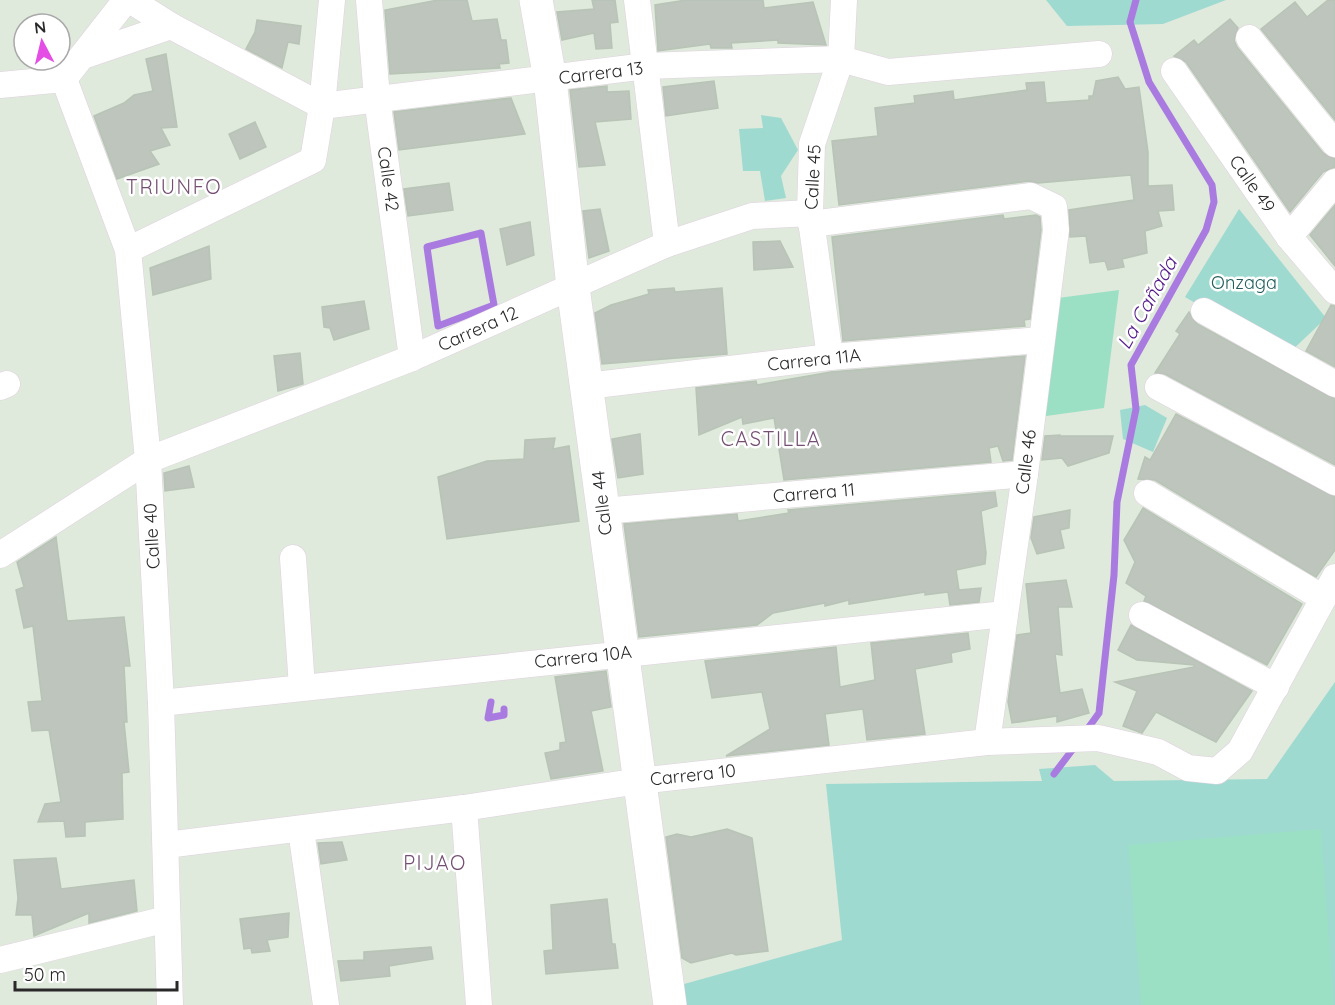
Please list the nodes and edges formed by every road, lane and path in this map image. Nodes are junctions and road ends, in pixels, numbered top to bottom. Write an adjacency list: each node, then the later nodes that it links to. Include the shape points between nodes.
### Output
1 (128, 0): 7 (street); 10 (street)
2 (332, 0): 18 (street)
3 (369, 0): 17 (street, Calle 42)
4 (536, 0): 15 (street, Calle 44)
5 (637, 0): 12 (street)
6 (844, 0): 11 (street, Calle 45)
7 (171, 26): 10 (street); 18 (street)
8 (1249, 38): 19 (street)
9 (1099, 54): 11 (street, Carrera 13, via 888,72)
10 (84, 56): 14 (street)
11 (841, 59): 12 (street, Carrera 13); 22 (street, Calle 45, via 812,144)
12 (646, 66): 15 (street, Carrera 13); 24 (street)
13 (1174, 72): 23 (street, Calle 49)
14 (64, 79): 16 (street); 25 (street, Calle 40)
15 (550, 79): 17 (street, Carrera 13); 26 (street, Calle 44)
16 (0, 85)
17 (377, 98): 18 (street, Carrera 13); 31 (street, Calle 42)
18 (322, 106): 25 (street, via 313,159)
19 (1335, 144)
20 (1335, 182): 23 (street)
21 (1031, 196): 22 (street, Carrera 12); 29 (street, Calle 46, via 1054,207 1056,230)
22 (811, 219): 24 (street, Carrera 12, via 752,216); 30 (street, Calle 45)
23 (1288, 237): 27 (street, Calle 49)
24 (667, 244): 26 (street, Carrera 12)
25 (128, 250): 35 (street, Calle 40)
26 (573, 286): 31 (street, Carrera 12); 33 (street, Calle 44)
27 (1335, 291)
28 (1204, 311): 32 (street)
29 (1041, 340): 30 (street, Carrera 11A); 36 (street, Calle 46)
30 (830, 357): 33 (street, Carrera 11A)
31 (412, 358): 35 (street, Carrera 12)
32 (1335, 384)
33 (587, 386): 39 (street, Calle 44)
34 (1158, 387): 37 (street)
35 (148, 460): 40 (street, Carrera 12); 48 (street, Calle 40)
36 (1025, 474): 39 (street, Carrera 11); 43 (street, Calle 46)
37 (1335, 482)
38 (1147, 494): 42 (street)
39 (603, 511): 45 (street, Calle 44)
40 (0, 555)
41 (293, 558): 46 (street)
42 (1329, 587): 47 (street)
43 (1005, 614): 45 (street, Carrera 10A); 49 (street, Calle 46)
44 (1142, 615): 47 (street)
45 (621, 653): 46 (street, Carrera 10A); 50 (street, Calle 44)
46 (302, 687): 48 (street, Carrera 10A)
47 (1276, 687): 49 (street, Carrera 10, via 1240,752 1217,771 1188,768 1158,752 1098,738)
48 (161, 703): 53 (street, Calle 40)
49 (987, 742): 50 (street, Carrera 10)
50 (639, 781): 51 (street, Carrera 10); 59 (street, Calle 44)
51 (464, 808): 52 (street, Carrera 10); 58 (street)
52 (301, 830): 53 (street, Carrera 10); 57 (street)
53 (166, 845): 54 (street, Calle 40)
54 (167, 919): 55 (street); 56 (street, Calle 40)
55 (0, 960)
56 (170, 1005)
57 (326, 1005)
58 (479, 1005)
59 (670, 1005)

